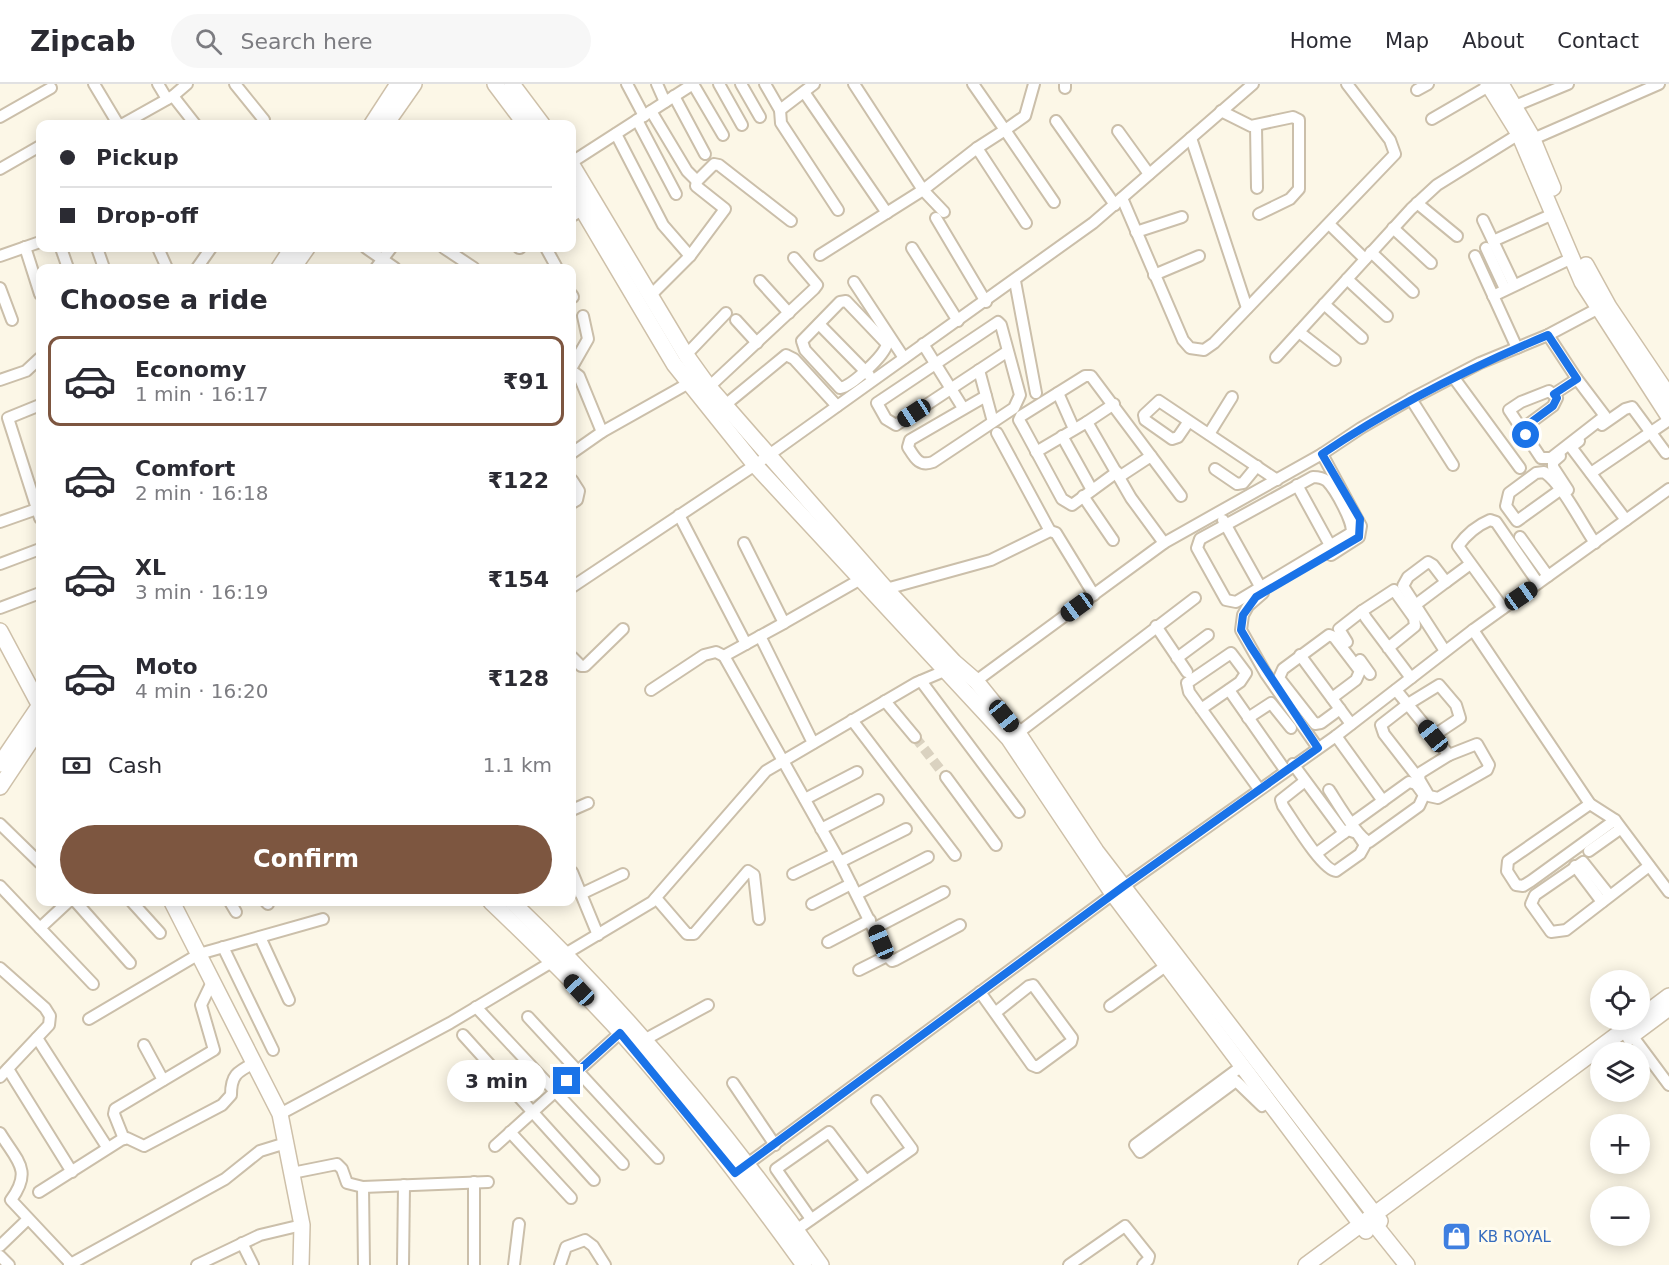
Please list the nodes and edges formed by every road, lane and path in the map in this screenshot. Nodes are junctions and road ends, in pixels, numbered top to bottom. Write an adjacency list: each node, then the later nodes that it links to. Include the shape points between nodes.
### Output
1 (94, 84): 37 (street)
2 (158, 84): 28 (street)
3 (187, 84): 28 (street)
4 (235, 84): 40 (street)
5 (398, 84): 41 (street)
6 (414, 84): 42 (street)
7 (495, 84): 43 (street)
8 (512, 84): 44 (street)
9 (627, 84): 33 (street)
10 (657, 84): 29 (street)
11 (693, 84): 29 (street); 51 (street)
12 (719, 84): 46 (street)
13 (741, 84): 35 (street)
14 (765, 84): 31 (street)
15 (814, 84): 27 (street)
16 (854, 84): 63 (street)
17 (973, 84): 48 (street)
18 (1034, 84): 48 (street, via 1025,116)
19 (1252, 84): 32 (street)
20 (1347, 84): 77 (street, via 1390,140 1395,154)
21 (1428, 84): 26 (street)
22 (1568, 84): 30 (street)
23 (1659, 84): 52 (street)
24 (1492, 85): 30 (street); 36 (street)
25 (51, 88): 34 (street)
26 (1417, 90)
27 (804, 92): 31 (street); 70 (street)
28 (170, 98): 38 (street); 39 (street)
29 (670, 99): 33 (street); 56 (street)
30 (1510, 108): 52 (street)
31 (780, 110): 68 (street, via 781,123)
32 (1221, 111): 47 (street); 53 (street)
33 (644, 116): 50 (street); 61 (street); 64 (street)
34 (0, 117)
35 (760, 117)
36 (1432, 119)
37 (116, 120)
38 (130, 120)
39 (191, 120)
40 (264, 120)
41 (375, 120)
42 (390, 120)
43 (522, 120)
44 (539, 120)
45 (1056, 121): 65 (street)
46 (742, 125)
47 (1256, 126): 62 (street); 71 (street, via 1293,117 1300,123 1299,189 1290,199)
48 (1005, 130): 55 (street); 66 (street)
49 (1118, 131): 60 (street)
50 (616, 134): 57 (street); 89 (street, via 663,225)
51 (723, 135)
52 (1526, 136): 67 (street, via 1437,184); 72 (street); 112 (street)
53 (1191, 138): 60 (street); 111 (street)
54 (36, 148): 58 (street)
55 (977, 148): 63 (street); 76 (street)
56 (705, 154)
57 (576, 161)
58 (0, 169)
59 (576, 171): 107 (street)
60 (1149, 174): 65 (street)
61 (697, 181): 75 (street, via 716,163); 89 (street, via 696,186 725,209)
62 (1257, 188)
63 (923, 190): 70 (street); 109 (street)
64 (676, 194)
65 (1118, 201): 79 (street); 100 (street)
66 (1054, 202)
67 (1417, 203): 78 (street); 80 (street)
68 (838, 210)
69 (577, 213): 142 (street)
70 (887, 213): 87 (street)
71 (1259, 214)
72 (1553, 214): 82 (street); 94 (street)
73 (1182, 217): 79 (street)
74 (1483, 220): 82 (street)
75 (791, 221)
76 (1026, 223)
77 (1329, 224): 91 (street); 111 (street)
78 (1393, 228): 91 (street); 95 (street)
79 (1136, 232): 98 (street)
80 (1457, 236)
81 (36, 243): 83 (street)
82 (1490, 245): 104 (street)
83 (25, 247): 88 (street); 101 (street)
84 (912, 248): 119 (street)
85 (369, 252): 96 (street)
86 (450, 252): 97 (street)
87 (820, 255)
88 (0, 256)
89 (690, 256): 107 (street)
90 (1199, 256): 98 (street)
91 (1368, 256): 99 (street); 106 (street)
92 (1474, 256): 108 (street)
93 (794, 258): 114 (street, via 817,285)
94 (1572, 258): 104 (street); 112 (street)
95 (1431, 262)
96 (379, 264)
97 (468, 264)
98 (1154, 275): 111 (street, via 1183,340 1197,351 1214,343)
99 (1347, 279): 110 (street); 116 (street)
100 (1015, 280): 109 (street); 145 (street)
101 (36, 281)
102 (760, 281): 114 (street)
103 (854, 282): 129 (street)
104 (1510, 287): 108 (street)
105 (0, 288): 117 (street)
106 (1413, 292)
107 (650, 296): 128 (street)
108 (1493, 296): 126 (street)
109 (986, 302): 119 (street)
110 (1324, 304): 121 (street); 123 (street)
111 (1247, 308)
112 (1603, 308): 122 (street); 149 (street); 160 (street)
113 (726, 313): 128 (street)
114 (789, 313): 124 (street)
115 (583, 316): 131 (street, via 588,339)
116 (1387, 316)
117 (12, 320)
118 (736, 320): 124 (street)
119 (958, 321): 125 (street)
120 (819, 324): 135 (street); 135 (street, via 802,341 802,346 840,388); 135 (street, via 840,302 853,306 887,344)
121 (1299, 332): 130 (street); 132 (street)
122 (1548, 335): 126 (street); 140 (street)
123 (1362, 338)
124 (757, 343): 143 (street)
125 (923, 344): 129 (street); 134 (street)
126 (1517, 348): 138 (street)
127 (1008, 351): 134 (street, via 998,322); 136 (street); 162 (street, via 1019,402)
128 (686, 355): 143 (street)
129 (904, 357): 139 (street)
130 (1276, 357)
131 (576, 360)
132 (1335, 360)
133 (36, 362): 141 (street, via 26,371)
134 (935, 363): 144 (street); 144 (street, via 880,399 880,410 896,425)
135 (865, 370): 139 (street)
136 (979, 370): 144 (street); 148 (street)
137 (576, 374): 166 (street)
138 (1454, 378): 151 (street); 180 (street)
139 (874, 379): 156 (street)
140 (1577, 379): 147 (street); 158 (street)
141 (0, 380)
142 (689, 383): 166 (street); 177 (street)
143 (709, 387): 155 (street)
144 (951, 389): 157 (street)
145 (1036, 393)
146 (1058, 393): 153 (street, via 1091,376); 164 (street); 173 (street, via 1019,420)
147 (1554, 394): 165 (street, via 1557,398 1553,406); 165 (street, via 1549,391 1512,406 1509,410)
148 (986, 396): 157 (street); 162 (street)
149 (1669, 396)
150 (1232, 397): 169 (street)
151 (1411, 399): 175 (street); 178 (street)
152 (1625, 402): 158 (street)
153 (1114, 404): 163 (street); 176 (street)
154 (36, 406): 159 (street)
155 (724, 406): 156 (street, via 786,355); 177 (street)
156 (837, 406): 177 (street)
157 (963, 408): 162 (street, via 910,440 908,447 918,462 933,462)
158 (1605, 416): 165 (street, via 1546,460)
159 (4, 417): 193 (street)
160 (1669, 418): 167 (street)
161 (1189, 421): 169 (street)
162 (993, 422)
163 (1087, 422): 164 (street); 183 (street)
164 (1074, 429): 170 (street)
165 (1522, 429)
166 (603, 432): 172 (street)
167 (1651, 432): 171 (street, via 1632,407); 174 (street); 182 (street)
168 (997, 433): 202 (street)
169 (1209, 434): 179 (street)
170 (1062, 436): 173 (street); 189 (street)
171 (1571, 447): 182 (street); 192 (street, via 1553,467)
172 (576, 450)
173 (1036, 452): 189 (street, via 1062,499 1072,505)
174 (1666, 453)
175 (1322, 454): 184 (street); 266 (street, via 1360,519 1359,537 1256,597 1243,615 1241,630 1266,674)
176 (1151, 456): 183 (street); 190 (street)
177 (761, 460): 196 (street); 213 (street); 218 (street)
178 (1453, 465)
179 (1257, 466): 181 (street, via 1243,483 1237,484); 184 (street)
180 (1520, 468)
181 (1215, 469)
182 (1591, 473): 197 (street)
183 (1118, 474): 189 (street); 206 (street)
184 (1277, 480): 194 (street)
185 (1297, 485): 200 (street); 208 (street); 208 (street, via 1320,477 1333,489 1353,529)
186 (576, 486): 191 (street)
187 (1669, 489): 197 (street)
188 (1560, 490): 198 (street); 198 (street, via 1544,472 1536,473 1509,493 1505,501); 207 (street)
189 (1088, 493): 204 (street)
190 (1181, 496)
191 (576, 500)
192 (1576, 502)
193 (36, 506)
194 (1219, 513): 200 (street); 206 (street)
195 (36, 515): 199 (street)
196 (679, 515): 216 (street); 233 (street)
197 (1626, 520): 207 (street)
198 (1517, 521): 201 (street)
199 (0, 522)
200 (1226, 525): 217 (street); 217 (street, via 1197,544 1221,594 1236,602)
201 (1507, 529)
202 (1050, 531): 218 (street, via 991,560); 220 (street, via 1056,533)
203 (1520, 537): 212 (street)
204 (1113, 540)
205 (744, 543): 226 (street)
206 (1164, 543): 220 (street)
207 (1595, 543): 212 (street)
208 (1331, 547): 217 (street)
209 (36, 550): 210 (street)
210 (0, 564)
211 (1469, 565): 214 (street); 215 (street, via 1458,546 1490,520 1496,522); 224 (street)
212 (1548, 576): 215 (street)
213 (861, 579): 226 (street); 240 (street)
214 (1446, 582): 222 (street); 222 (street, via 1428,562 1408,577 1403,586)
215 (1538, 583): 224 (street)
216 (576, 584)
217 (1261, 588)
218 (886, 589): 240 (street)
219 (36, 594): 223 (street)
220 (1094, 595): 245 (street)
221 (1195, 598): 227 (street)
222 (1414, 606): 235 (street)
223 (0, 608)
224 (1503, 608): 229 (street)
225 (1362, 611): 234 (street); 234 (street, via 1388,593 1397,592 1415,626); 242 (street, via 1339,632)
226 (784, 622): 232 (street)
227 (1156, 626): 238 (street); 261 (street)
228 (623, 629): 239 (street, via 585,666)
229 (1473, 630): 235 (street); 282 (street)
230 (0, 631): 249 (street)
231 (1208, 635): 238 (street)
232 (760, 636): 233 (street); 265 (street)
233 (746, 644): 236 (street)
234 (1388, 648): 243 (street)
235 (1445, 651): 243 (street)
236 (724, 656): 246 (street, via 716,652 704,655); 268 (street)
237 (1300, 656): 250 (street); 250 (street, via 1329,635 1360,671 1356,680); 254 (street, via 1280,673 1282,683 1315,724)
238 (1177, 658): 241 (street)
239 (576, 661)
240 (951, 668): 244 (street); 245 (street); 304 (street, via 1009,739)
241 (1186, 672)
242 (1371, 674)
243 (1411, 678): 248 (street)
244 (921, 681): 251 (street); 284 (street)
245 (976, 681): 261 (street)
246 (651, 690)
247 (1229, 690): 253 (street); 253 (street, via 1246,673 1231,653 1187,683); 256 (street)
248 (1396, 690): 252 (street); 258 (street)
249 (36, 698)
250 (1332, 698): 254 (street)
251 (885, 701): 257 (street); 264 (street)
252 (1408, 704): 263 (street); 263 (street, via 1435,685 1444,688 1460,718); 273 (street, via 1381,729)
253 (1202, 709): 276 (street)
254 (1340, 709): 258 (street)
255 (36, 711): 269 (street)
256 (1248, 718): 259 (street, via 1271,704); 270 (street)
257 (852, 720): 265 (street); 294 (street)
258 (1351, 724): 262 (street)
259 (1291, 728)
260 (36, 733): 275 (street)
261 (1018, 733): 304 (street)
262 (1336, 736): 266 (street); 280 (street)
263 (1433, 736): 267 (street)
264 (915, 737)
265 (813, 743): 268 (street)
266 (1318, 748): 270 (street)
267 (1449, 755): 273 (street, via 1420,772); 273 (street, via 1477,744 1489,765 1487,770 1433,799)
268 (782, 761): 278 (street); 308 (street, via 766,771)
269 (0, 764)
270 (1289, 767): 274 (street); 276 (street)
271 (857, 772): 278 (street)
272 (946, 777): 291 (street)
273 (1419, 779)
274 (1305, 781): 290 (street); 293 (street, via 1281,800)
275 (0, 787)
276 (1259, 789): 304 (street)
277 (1329, 790): 285 (street)
278 (805, 799): 288 (street)
279 (878, 800): 288 (street)
280 (1383, 801): 285 (street); 285 (street, via 1409,782 1416,784 1424,795 1419,806 1374,840 1364,840)
281 (588, 803): 283 (street)
282 (1590, 804): 287 (street); 287 (street, via 1508,861 1507,871 1516,885 1523,886)
283 (576, 808)
284 (1018, 812)
285 (1352, 823)
286 (0, 824): 297 (street)
287 (1618, 824): 292 (street); 298 (street)
288 (821, 829): 296 (street)
289 (906, 829): 296 (street)
290 (1344, 833): 293 (street); 293 (street, via 1357,833 1365,845 1360,854 1336,872 1326,867)
291 (996, 845)
292 (1589, 851)
293 (1317, 853)
294 (955, 855)
295 (928, 857): 303 (street)
296 (837, 858): 300 (street); 303 (street)
297 (36, 859)
298 (1649, 866): 306 (street); 309 (street)
299 (623, 874): 307 (street)
300 (794, 874)
301 (576, 882): 307 (street)
302 (0, 886): 321 (street)
303 (854, 889): 310 (street); 319 (street)
304 (1118, 890): 332 (street); 337 (street); 394 (street)
305 (944, 892): 319 (street)
306 (1669, 892)
307 (581, 894): 323 (street)
308 (656, 898): 318 (street, via 687,934 694,934 748,871 754,875); 323 (street)
309 (1606, 899): 309 (street, via 1583,862 1531,898 1531,904 1551,932 1566,930)
310 (812, 904)
311 (64, 906): 321 (street)
312 (80, 906): 331 (street)
313 (136, 906): 322 (street)
314 (174, 906): 328 (street)
315 (495, 906): 330 (street)
316 (516, 906): 327 (street)
317 (323, 919): 324 (street)
318 (759, 919)
319 (873, 924): 325 (street); 329 (street)
320 (960, 925): 329 (street, via 895,960)
321 (40, 928): 336 (street)
322 (160, 933)
323 (598, 935): 327 (street)
324 (260, 937): 326 (street); 339 (street)
325 (828, 942)
326 (223, 947): 328 (street); 358 (street)
327 (566, 953): 330 (street); 355 (street)
328 (199, 954): 335 (street); 348 (street)
329 (887, 956): 334 (street)
330 (552, 961): 342 (street); 352 (street)
331 (130, 963)
332 (1167, 965): 341 (street); 363 (street)
333 (0, 968): 354 (street, via 50,1016 49,1025)
334 (859, 970)
335 (213, 980): 359 (street); 364 (street, via 201,1005 214,1050)
336 (93, 984)
337 (980, 992): 345 (street); 375 (street)
338 (1669, 996): 344 (street)
339 (289, 1000)
340 (708, 1005): 355 (street)
341 (1110, 1006)
342 (476, 1007): 367 (street); 370 (street)
343 (1669, 1008): 347 (street)
344 (1650, 1012)
345 (996, 1013): 345 (street, via 1034,985 1072,1038 1071,1042 1037,1067)
346 (528, 1017): 361 (street)
347 (1650, 1017)
348 (88, 1019)
349 (1627, 1030): 394 (street)
350 (1630, 1030): 356 (street)
351 (1637, 1030): 366 (street)
352 (620, 1033): 361 (street); 383 (street)
353 (463, 1035): 369 (street)
354 (37, 1038): 362 (street); 377 (street)
355 (644, 1040): 380 (street)
356 (1619, 1042)
357 (144, 1045): 364 (street)
358 (273, 1050)
359 (254, 1063): 370 (street); 373 (street, via 236,1073 231,1080 229,1100 222,1105 144,1146)
360 (1590, 1066): 394 (street)
361 (578, 1071): 367 (street); 378 (street)
362 (4, 1073): 381 (street)
363 (1236, 1074): 363 (street, via 1140,1152 1135,1145); 394 (street, via 1269,1101)
364 (163, 1080): 373 (street, via 115,1108)
365 (733, 1083): 375 (street)
366 (1669, 1085)
367 (556, 1091): 369 (street); 379 (street)
368 (877, 1101): 385 (street, via 912,1149)
369 (532, 1113): 371 (street); 384 (street)
370 (279, 1114): 374 (street)
371 (510, 1132): 376 (street); 391 (street)
372 (0, 1133): 392 (street, via 23,1176 22,1185 11,1200)
373 (124, 1139): 377 (street)
374 (286, 1143): 382 (street); 401 (street, via 260,1151 225,1179)
375 (775, 1145): 380 (street)
376 (495, 1146)
377 (107, 1148): 381 (street)
378 (658, 1158)
379 (623, 1164)
380 (748, 1164): 383 (street); 397 (street)
381 (72, 1172): 390 (street)
382 (292, 1173): 389 (street, via 337,1164 347,1183); 396 (street)
383 (735, 1173): 412 (street)
384 (594, 1180)
385 (866, 1181): 393 (street); 393 (street, via 829,1132 776,1169)
386 (474, 1182): 387 (street); 388 (street); 408 (street)
387 (488, 1182)
388 (404, 1185): 389 (street); 407 (street)
389 (363, 1187): 406 (street)
390 (39, 1192)
391 (571, 1198)
392 (28, 1219): 399 (street); 401 (street)
393 (811, 1219): 397 (street)
394 (1371, 1223): 416 (street); 417 (street); 418 (street)
395 (519, 1224): 409 (street)
396 (302, 1225): 398 (street); 405 (street)
397 (796, 1230): 413 (street)
398 (242, 1243): 403 (street); 404 (street)
399 (0, 1246)
400 (0, 1256): 402 (street)
401 (71, 1264)
402 (9, 1265)
403 (197, 1265)
404 (254, 1265)
405 (301, 1265)
406 (363, 1265)
407 (403, 1265)
408 (474, 1265)
409 (514, 1265)
410 (560, 1265): 411 (street, via 566,1247 585,1240)
411 (605, 1265)
412 (804, 1265)
413 (821, 1265)
414 (1069, 1265): 415 (street, via 1125,1226 1149,1256)
415 (1143, 1265)
416 (1306, 1265)
417 (1320, 1265)
418 (1407, 1265)

